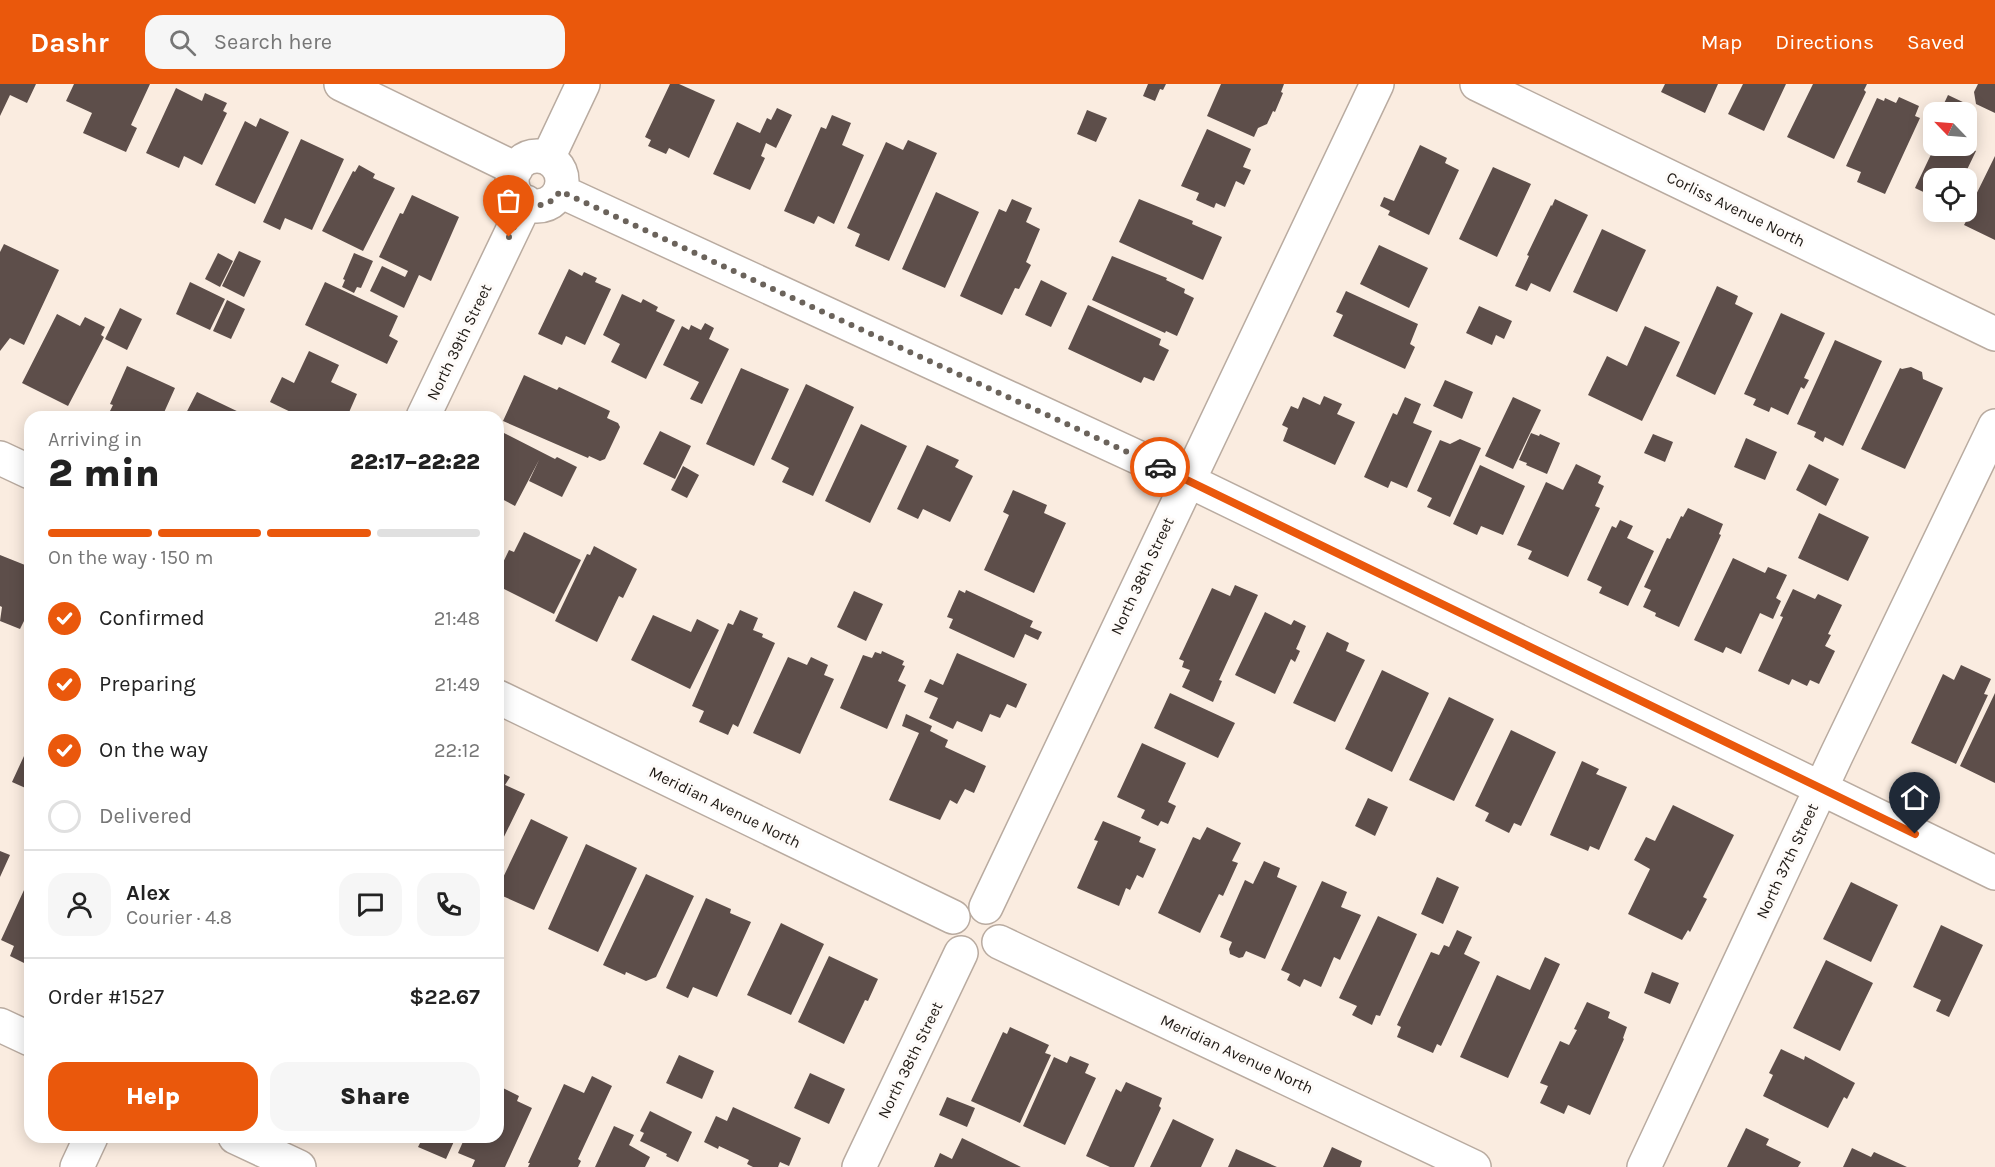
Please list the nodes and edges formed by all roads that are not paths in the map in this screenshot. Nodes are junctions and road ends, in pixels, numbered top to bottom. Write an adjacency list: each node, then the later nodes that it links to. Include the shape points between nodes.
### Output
1 (341, 84): 6 (street)
2 (583, 84): 5 (street)
3 (1377, 84): 14 (street, North 38th Street)
4 (1478, 84): 9 (street, Corliss Avenue North)
5 (548, 158): 6 (street, via 533,156); 7 (street, via 561,171)
6 (516, 169): 8 (street, via 513,188)
7 (560, 191): 8 (street, via 546,204); 14 (street)
8 (526, 202): 10 (street, North 39th Street)
9 (1995, 334)
10 (426, 411)
11 (1995, 426): 16 (street, North 37th Street)
12 (0, 458): 13 (street)
13 (24, 469)
14 (1187, 480): 16 (street); 18 (street, North 38th Street)
15 (504, 700): 19 (street, Meridian Avenue North)
16 (1821, 789): 17 (street); 30 (street, North 37th Street)
17 (1995, 873)
18 (986, 907): 19 (street, via 972,904); 20 (street, via 1000,922)
19 (953, 917): 21 (street, via 950,937)
20 (999, 942): 21 (street, via 983,956); 29 (street, Meridian Avenue North)
21 (962, 953): 28 (street, North 38th Street)
22 (0, 1025): 23 (street)
23 (24, 1036)
24 (88, 1143): 26 (street)
25 (248, 1143): 27 (street)
26 (77, 1167)
27 (299, 1167)
28 (859, 1167)
29 (1474, 1167)
30 (1644, 1167)

